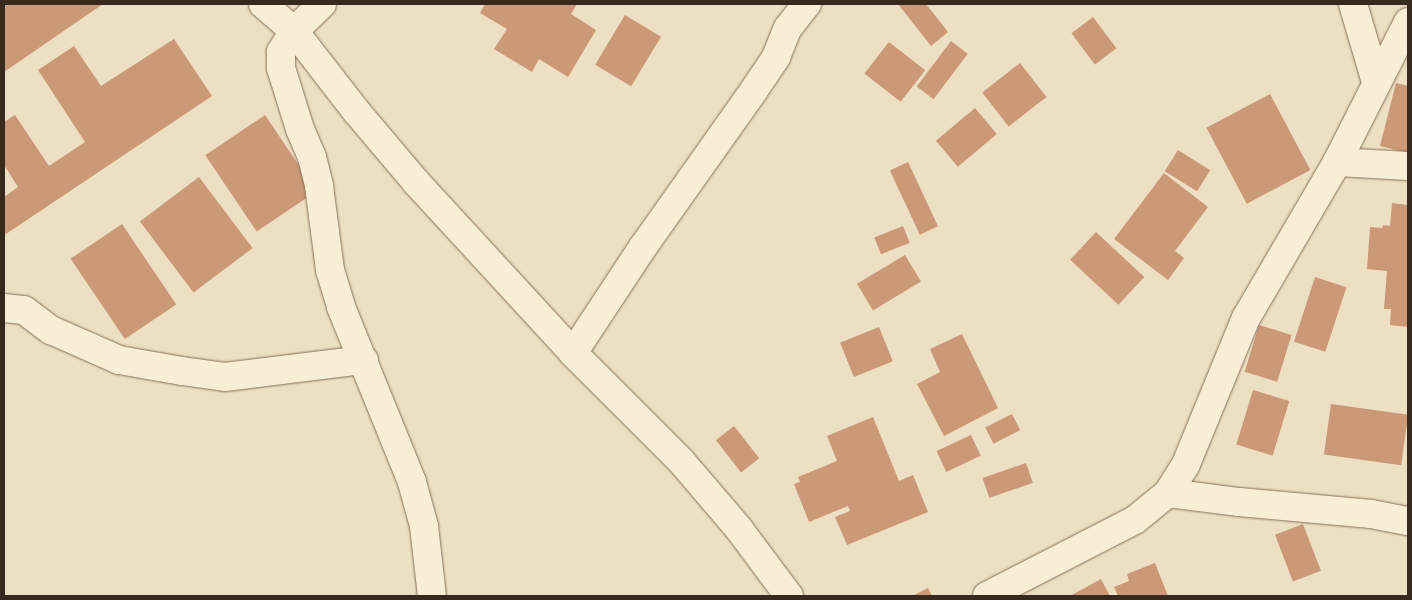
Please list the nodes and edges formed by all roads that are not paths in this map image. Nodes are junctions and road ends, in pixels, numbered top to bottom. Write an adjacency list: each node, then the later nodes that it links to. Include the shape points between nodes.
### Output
1 (263, 4): 6 (street)
2 (322, 4): 6 (street)
3 (807, 4): 11 (street, via 788,28 776,57 754,90)
4 (1353, 4): 7 (street)
5 (1408, 22): 7 (street)
6 (294, 31): 11 (street, via 416,182); 12 (street, via 281,52 281,68 317,176 330,270 341,307)
7 (1376, 82): 8 (street)
8 (1337, 162): 9 (street); 13 (street, via 1246,318 1186,464)
9 (1408, 166)
10 (4, 308): 12 (street, via 24,310 51,330 119,360 182,371 225,376)
11 (572, 353): 16 (street, via 681,461 739,529)
12 (364, 360): 15 (street, via 412,482 424,526)
13 (1168, 493): 14 (street, via 1371,514); 17 (street, via 1134,520)
14 (1408, 521)
15 (432, 596)
16 (789, 596)
17 (987, 596)

